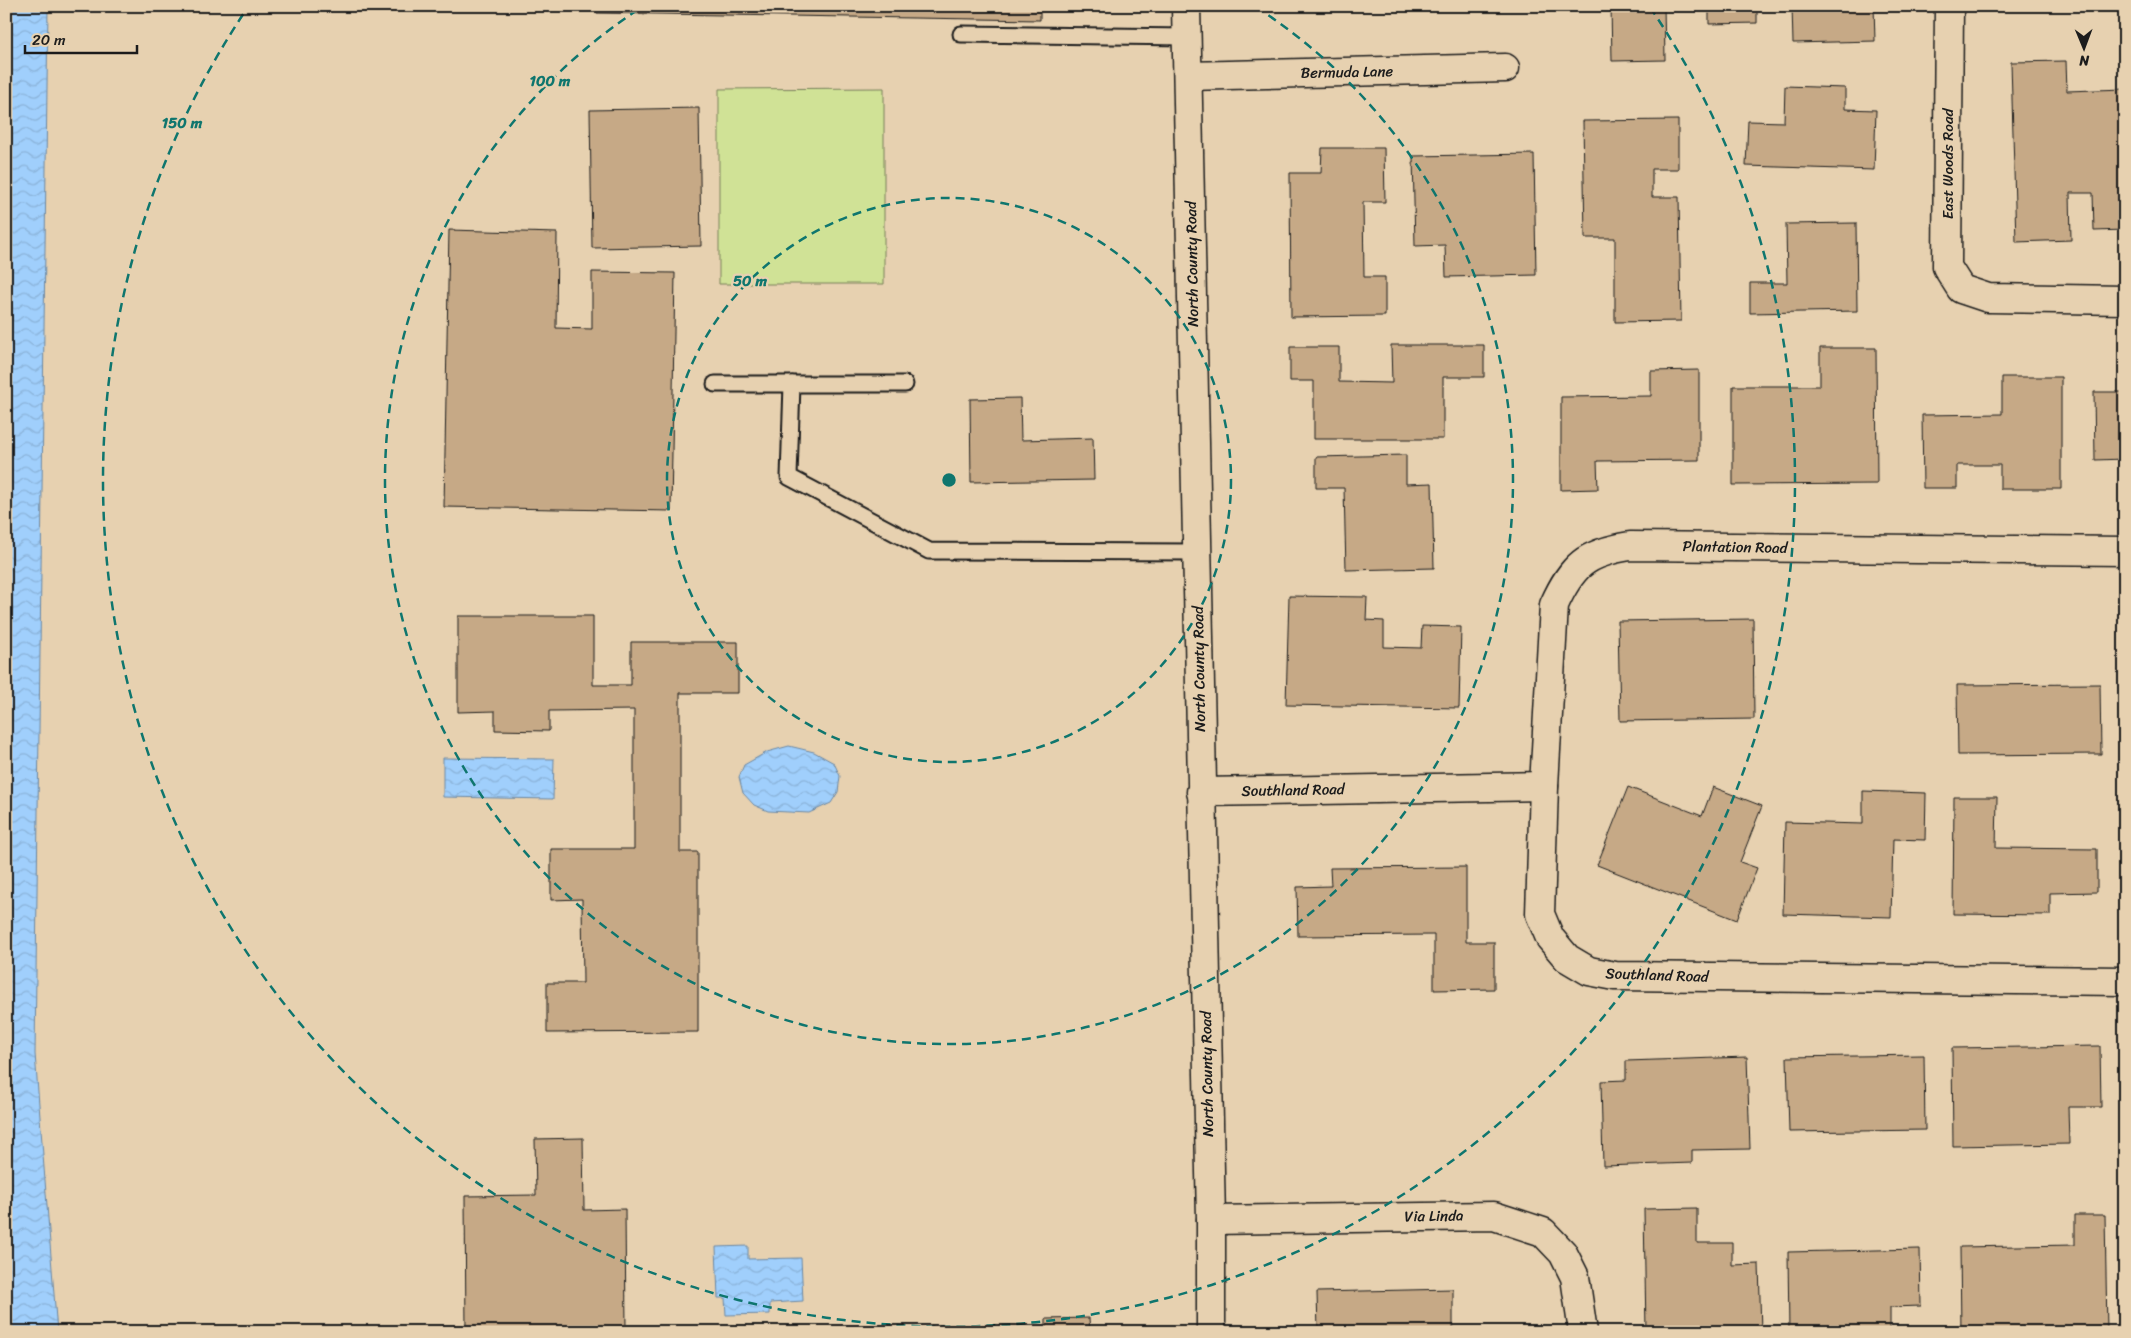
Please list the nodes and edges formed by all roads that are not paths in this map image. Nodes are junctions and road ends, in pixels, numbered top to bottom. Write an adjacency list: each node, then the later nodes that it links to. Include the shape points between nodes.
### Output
1 (1186, 6): 4 (street, North County Road)
2 (1949, 6): 7 (street, East Woods Road, via 1947,267 1961,289 1988,298)
3 (961, 34): 4 (lane)
4 (1187, 37): 6 (street, North County Road)
5 (1505, 68): 6 (street, Bermuda Lane)
6 (1188, 76): 12 (street, North County Road)
7 (2125, 300)
8 (715, 384): 9 (lane)
9 (792, 384): 10 (lane); 12 (lane, via 790,477 930,551)
10 (905, 384)
11 (2125, 551): 13 (street, Plantation Road, via 1630,546 1604,550 1582,562 1564,582 1554,606)
12 (1197, 552): 14 (street, North County Road)
13 (1544, 786): 14 (street, Southland Road); 15 (street, Southland Road, via 1540,914 1550,938 1566,958 1589,971 1615,976)
14 (1201, 792): 16 (street, North County Road)
15 (2125, 981)
16 (1211, 1220): 17 (street, North County Road); 18 (street, Via Linda, via 1494,1216 1543,1232 1563,1252 1575,1277)
17 (1211, 1332)
18 (1583, 1332)

